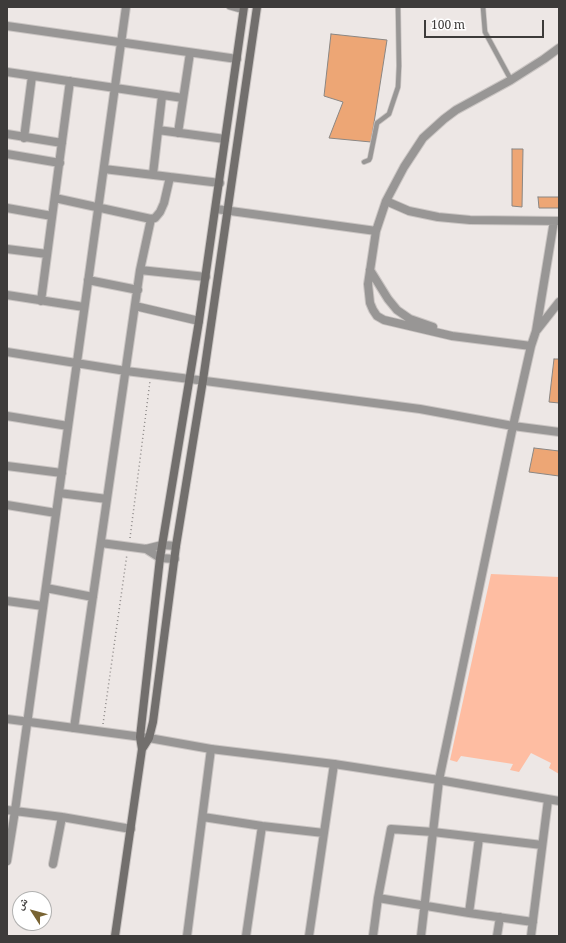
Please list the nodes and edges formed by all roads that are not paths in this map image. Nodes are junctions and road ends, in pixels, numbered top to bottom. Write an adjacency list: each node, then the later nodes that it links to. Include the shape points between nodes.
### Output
1 (126, 7): 8 (street)
2 (229, 7): 6 (lane)
3 (257, 7): 10 (main road)
4 (398, 7): 30 (lane, via 398,87 389,114 378,123 370,158)
5 (483, 7): 16 (lane, via 485,32)
6 (243, 9): 9 (main road)
7 (7, 26): 8 (street)
8 (121, 42): 12 (street); 20 (street)
9 (239, 43): 10 (main road); 13 (main road)
10 (252, 44): 19 (main road)
11 (559, 48): 16 (street)
12 (190, 52): 13 (street); 22 (street)
13 (237, 59): 18 (main road)
14 (7, 72): 15 (street)
15 (32, 76): 17 (street); 26 (street)
16 (511, 80): 37 (street, via 456,110 423,138)
17 (70, 81): 20 (street); 28 (street)
18 (234, 82): 19 (main road); 27 (main road)
19 (246, 84): 41 (main road)
20 (115, 88): 21 (street); 32 (street)
21 (162, 96): 22 (street); 23 (street)
22 (183, 98): 24 (street)
23 (158, 130): 24 (street); 33 (street)
24 (178, 133): 27 (street)
25 (7, 134): 26 (street)
26 (24, 138): 28 (street)
27 (225, 140): 35 (main road)
28 (62, 143): 31 (street)
29 (7, 154): 31 (street)
30 (364, 162)
31 (60, 163): 36 (street)
32 (104, 169): 33 (street); 38 (street)
33 (153, 174): 34 (street)
34 (170, 177): 35 (street); 43 (street, via 160,212)
35 (220, 183): 40 (main road)
36 (55, 198): 38 (street); 42 (street)
37 (386, 201): 44 (street, via 438,217); 45 (street)
38 (98, 207): 43 (street); 51 (street)
39 (7, 208): 42 (street)
40 (216, 209): 41 (street); 50 (main road)
41 (228, 210): 45 (street); 66 (main road)
42 (52, 216): 47 (street)
43 (151, 219): 48 (street)
44 (557, 221): 60 (street)
45 (376, 231): 49 (street)
46 (7, 249): 47 (street)
47 (47, 254): 54 (street)
48 (140, 270): 50 (street); 52 (street)
49 (370, 270): 59 (street); 59 (street, via 369,296 377,316 384,320)
50 (206, 277): 58 (main road)
51 (88, 280): 52 (street); 57 (street)
52 (138, 290): 56 (street)
53 (7, 295): 54 (street)
54 (41, 301): 57 (street)
55 (559, 302): 60 (street)
56 (135, 306): 58 (street); 64 (street)
57 (84, 307): 63 (street)
58 (199, 321): 65 (main road)
59 (405, 322): 61 (street, via 452,336)
60 (536, 331): 61 (street)
61 (531, 346): 69 (street)
62 (7, 352): 63 (street)
63 (77, 363): 64 (street); 68 (street)
64 (126, 371): 65 (street); 74 (street)
65 (190, 378): 66 (street); 78 (main road)
66 (204, 380): 69 (street, via 420,409); 79 (main road)
67 (7, 416): 68 (street)
68 (68, 426): 72 (street)
69 (513, 426): 70 (street); 95 (street)
70 (559, 432)
71 (7, 466): 72 (street)
72 (62, 473): 73 (street)
73 (59, 493): 74 (street); 76 (street)
74 (107, 499): 77 (street)
75 (7, 505): 76 (street)
76 (56, 513): 83 (street)
77 (101, 543): 80 (street); 84 (street)
78 (162, 545): 79 (street); 80 (street); 81 (main road)
79 (176, 546): 82 (main road)
80 (146, 549): 81 (street)
81 (160, 558): 82 (street); 90 (main road)
82 (175, 560): 91 (main road)
83 (46, 588): 84 (street); 86 (street)
84 (93, 597): 89 (street)
85 (7, 601): 86 (street)
86 (43, 606): 88 (street)
87 (7, 719): 88 (street)
88 (27, 722): 89 (street); 98 (street)
89 (74, 728): 90 (street)
90 (140, 737): 91 (street); 92 (main road)
91 (149, 738): 92 (main road); 93 (street)
92 (142, 749): 102 (main road)
93 (211, 749): 94 (street); 100 (street)
94 (334, 764): 95 (street); 104 (street)
95 (439, 780): 96 (street); 103 (street)
96 (548, 800): 97 (street); 106 (street)
97 (559, 801)
98 (11, 810): 99 (street); 107 (street)
99 (62, 817): 102 (street); 108 (street)
100 (202, 817): 101 (street); 115 (street)
101 (262, 826): 104 (street); 116 (street)
102 (131, 828): 114 (main road)
103 (434, 832): 105 (street); 109 (street, via 391,829); 110 (street)
104 (324, 834): 117 (street)
105 (479, 838): 106 (street); 111 (street)
106 (542, 845): 113 (street)
107 (7, 861)
108 (53, 864)
109 (378, 898): 110 (street); 118 (street)
110 (425, 905): 111 (street); 119 (street)
111 (469, 913): 112 (street)
112 (500, 917): 113 (street); 120 (street)
113 (533, 922): 121 (street)
114 (115, 936)
115 (187, 936)
116 (246, 936)
117 (309, 936)
118 (373, 936)
119 (421, 936)
120 (497, 936)
121 (531, 936)

